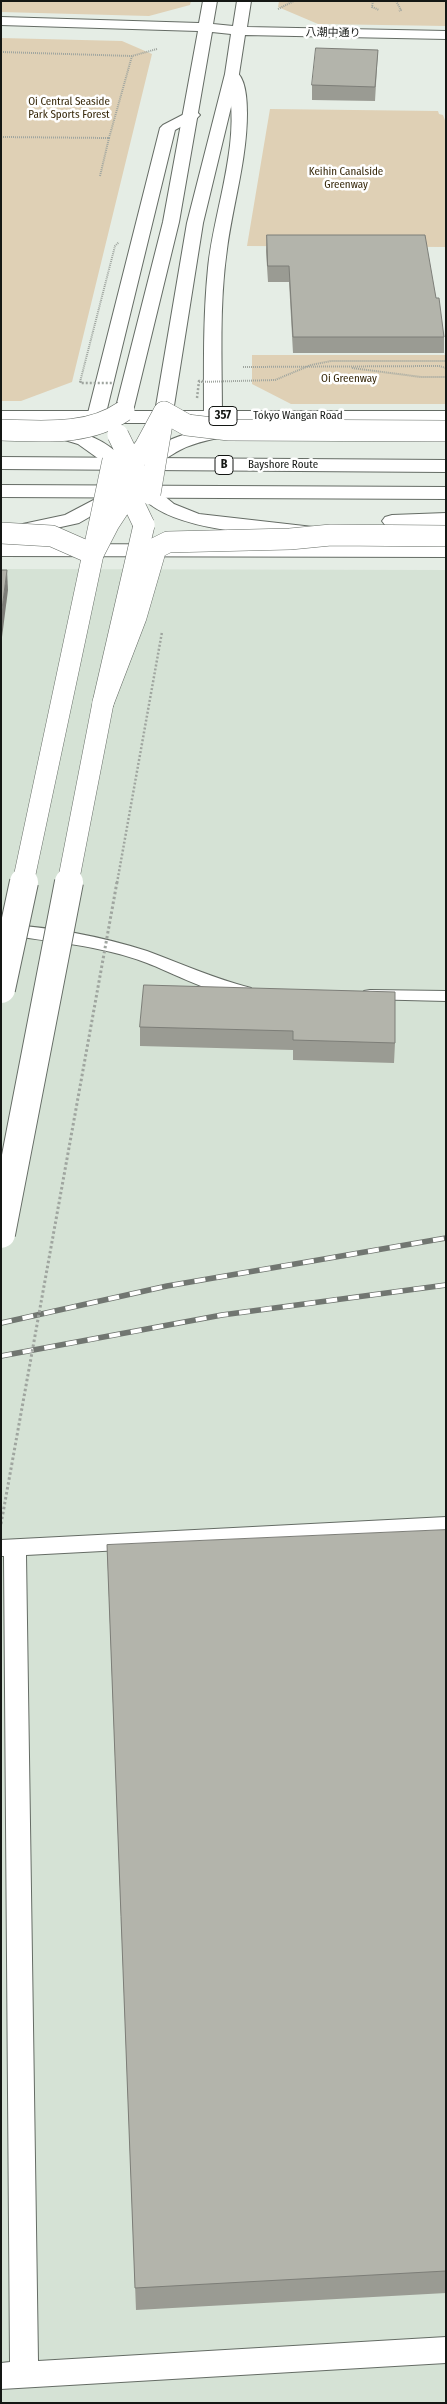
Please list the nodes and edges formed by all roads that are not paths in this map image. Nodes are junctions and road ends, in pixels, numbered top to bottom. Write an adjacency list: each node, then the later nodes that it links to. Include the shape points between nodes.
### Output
1 (210, 1): 5 (main road)
2 (244, 1): 6 (main road)
3 (1, 21): 5 (main road)
4 (1, 30): 5 (main road)
5 (204, 31): 6 (main road, 八潮中通り); 9 (main road)
6 (240, 31): 7 (main road, 八潮中通り); 8 (main road)
7 (446, 35)
8 (232, 74): 11 (main road, via 195,224); 12 (main road, via 238,83 239,132 216,267)
9 (192, 116): 10 (main road, via 171,222); 15 (main road, via 168,128)
10 (124, 411): 17 (main road, bridge, via 113,421 103,424); 20 (main road)
11 (164, 412): 18 (main road, bridge, via 187,425); 21 (main road, bridge); 25 (main road, bridge)
12 (213, 416): 13 (main road, Tokyo Wangan Road / 357); 15 (main road, Tokyo Wangan Road / 357)
13 (446, 416)
14 (1, 417): 15 (main road, Tokyo Wangan Road / 357)
15 (96, 417)
16 (1, 430): 17 (main road, bridge)
17 (52, 430): 22 (main road, bridge, via 82,438)
18 (229, 430): 19 (main road, bridge); 21 (main road, bridge, via 181,441)
19 (446, 431)
20 (118, 435): 22 (main road); 25 (main road, bridge)
21 (156, 458): 25 (main road, bridge)
22 (113, 460): 25 (main road, bridge); 28 (main road, bridge)
23 (1, 464): 24 (main road, Bayshore Route / B)
24 (446, 466)
25 (134, 482): 28 (main road, bridge); 31 (main road, bridge, via 167,508 195,518); 35 (main road, bridge); 36 (main road, bridge, via 144,524)
26 (1, 492): 27 (main road, B)
27 (446, 493)
28 (105, 500): 33 (main road, bridge, via 90,513 74,520); 35 (main road, bridge)
29 (446, 519): 30 (main road)
30 (392, 521)
31 (331, 535): 32 (main road, bridge); 36 (main road, bridge, via 290,539 185,540 161,544 156,548 136,617)
32 (446, 536)
33 (3, 539): 34 (main road); 35 (main road, bridge, via 52,536)
34 (446, 551)
35 (93, 554): 38 (main road, bridge)
36 (103, 703): 42 (main road, bridge)
37 (1, 929): 39 (lane, via 110,946 140,954 228,990)
38 (1, 989)
39 (263, 994)
40 (352, 995): 41 (lane)
41 (446, 996)
42 (1, 1234)
43 (446, 1525): 44 (lane)
44 (8, 1547): 46 (lane)
45 (446, 2350): 46 (lane)
46 (12, 2376)

